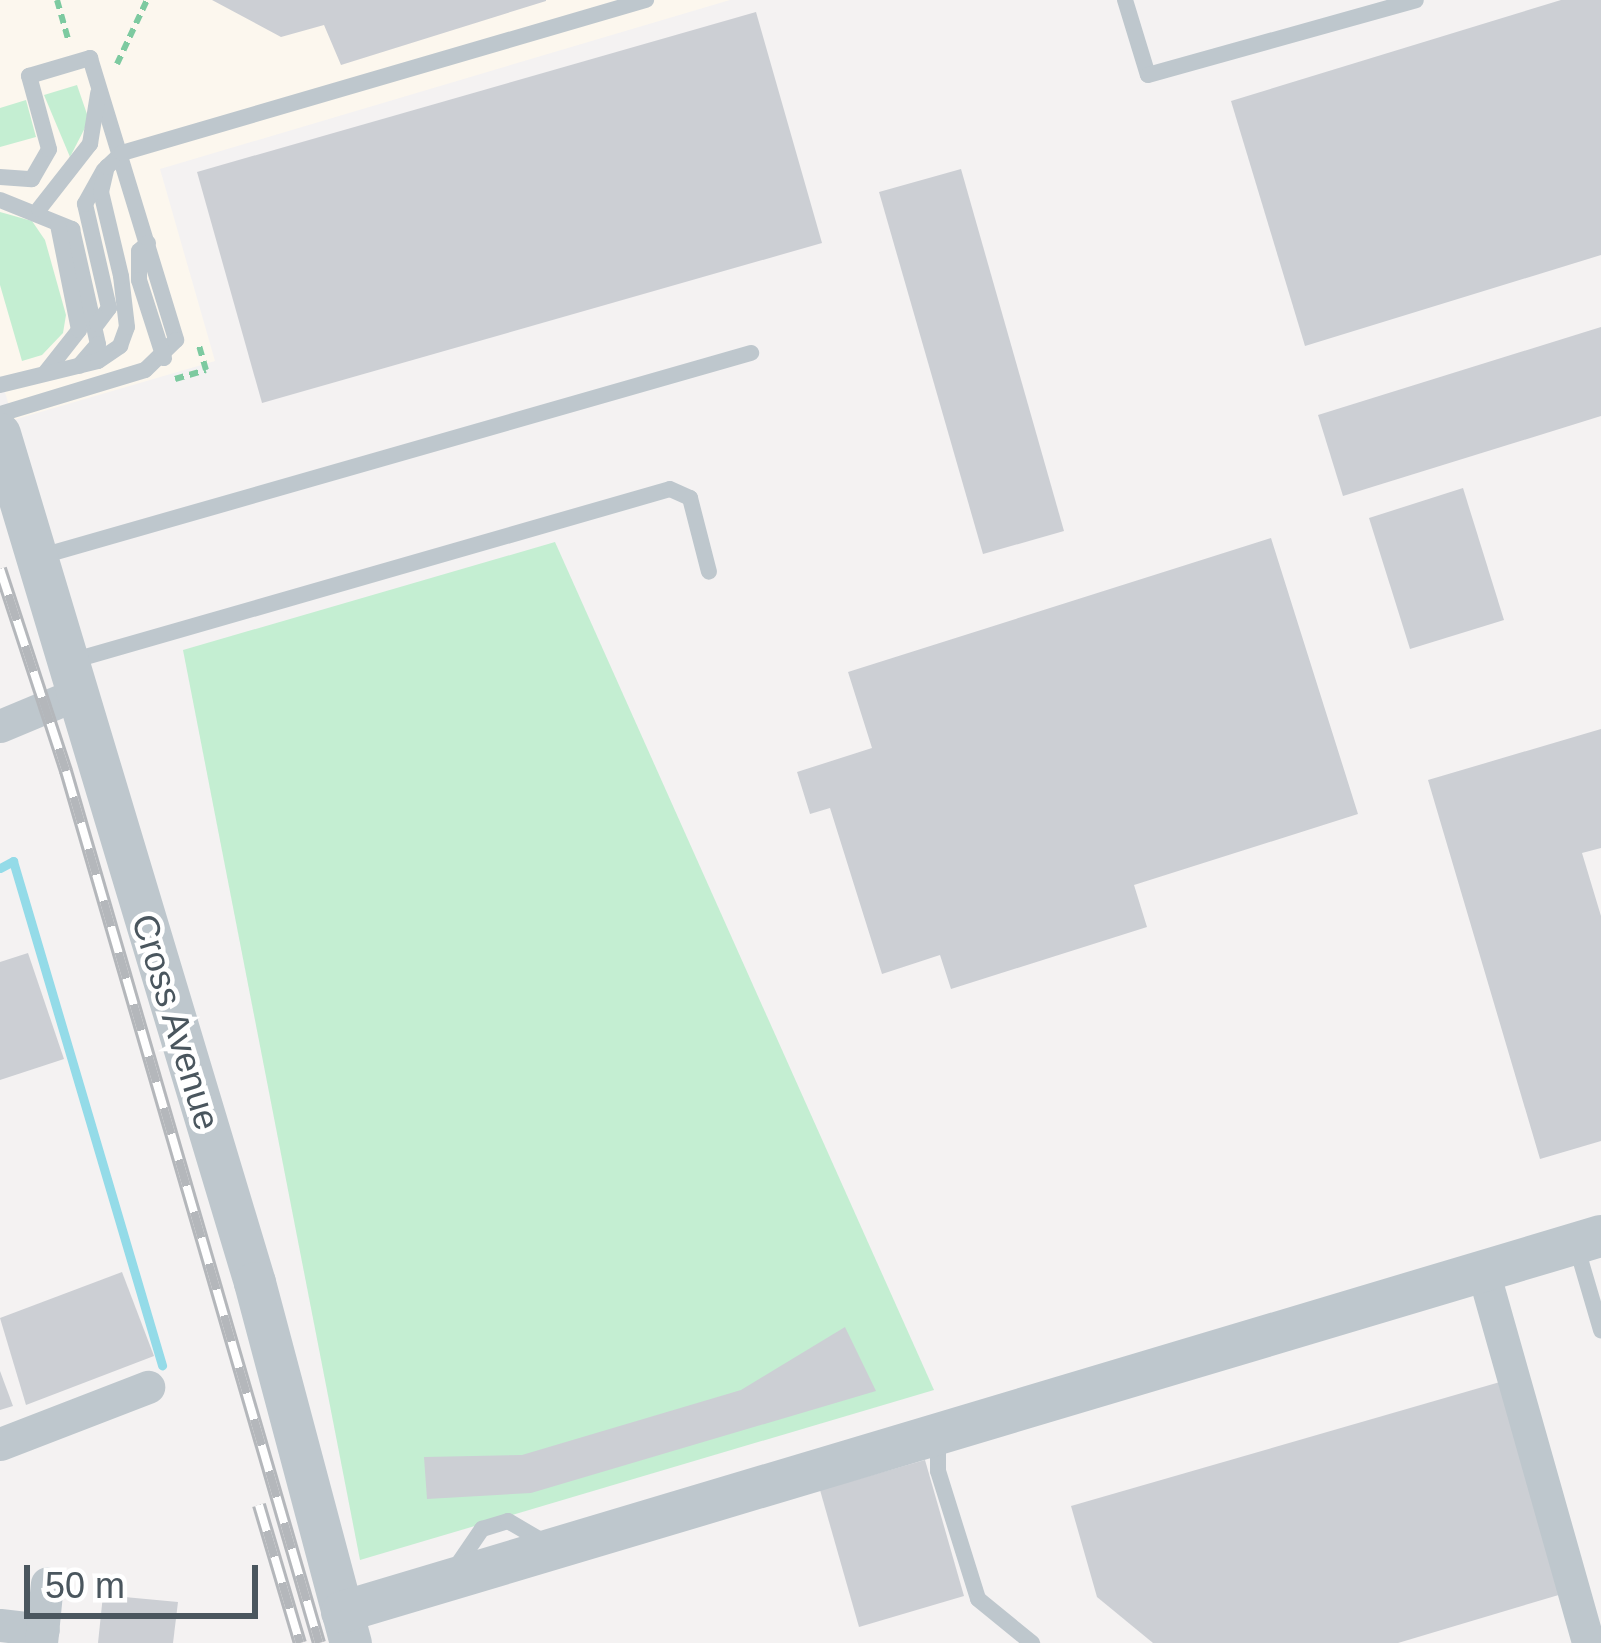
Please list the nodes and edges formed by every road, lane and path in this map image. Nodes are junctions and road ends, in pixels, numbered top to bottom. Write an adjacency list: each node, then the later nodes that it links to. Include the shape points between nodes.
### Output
1 (57, 0): 7 (path)
2 (147, 0): 8 (path, via 117,61)
3 (609, 0): 10 (lane)
4 (646, 0): 10 (lane)
5 (1125, 0): 6 (lane, via 1148,76)
6 (1415, 0)
7 (68, 39)
8 (121, 79)
9 (98, 81): 10 (lane); 12 (lane, via 90,58 29,76 49,148 32,178); 14 (lane, via 90,143)
10 (120, 147): 11 (lane); 21 (lane, via 176,340 164,358)
11 (107, 167): 16 (lane, via 85,204 109,308); 18 (lane, via 101,192 127,327 120,346)
12 (0, 177)
13 (0, 200): 14 (lane)
14 (39, 209): 15 (lane)
15 (58, 225): 16 (lane, via 72,229); 19 (lane, via 79,330 62,360)
16 (97, 324): 18 (lane, via 98,344)
17 (751, 353): 23 (lane)
18 (78, 367): 19 (lane)
19 (40, 376): 20 (lane)
20 (0, 385)
21 (0, 415)
22 (0, 434): 23 (street, Cross Avenue)
23 (34, 558): 25 (street, Cross Avenue)
24 (709, 572): 25 (lane, via 690,498 670,489)
25 (72, 678): 26 (street); 35 (street, Cross Avenue, via 255,1283)
26 (0, 727)
27 (1588, 1240): 28 (street); 29 (lane)
28 (1483, 1271): 31 (street); 38 (street)
29 (1601, 1330)
30 (148, 1387): 32 (street)
31 (938, 1434): 35 (street, via 447,1581); 37 (lane, via 938,1471 978,1599)
32 (0, 1444)
33 (47, 1583): 36 (street)
34 (0, 1625): 36 (street)
35 (346, 1628)
36 (42, 1636)
37 (1031, 1643)
38 (1588, 1643)

